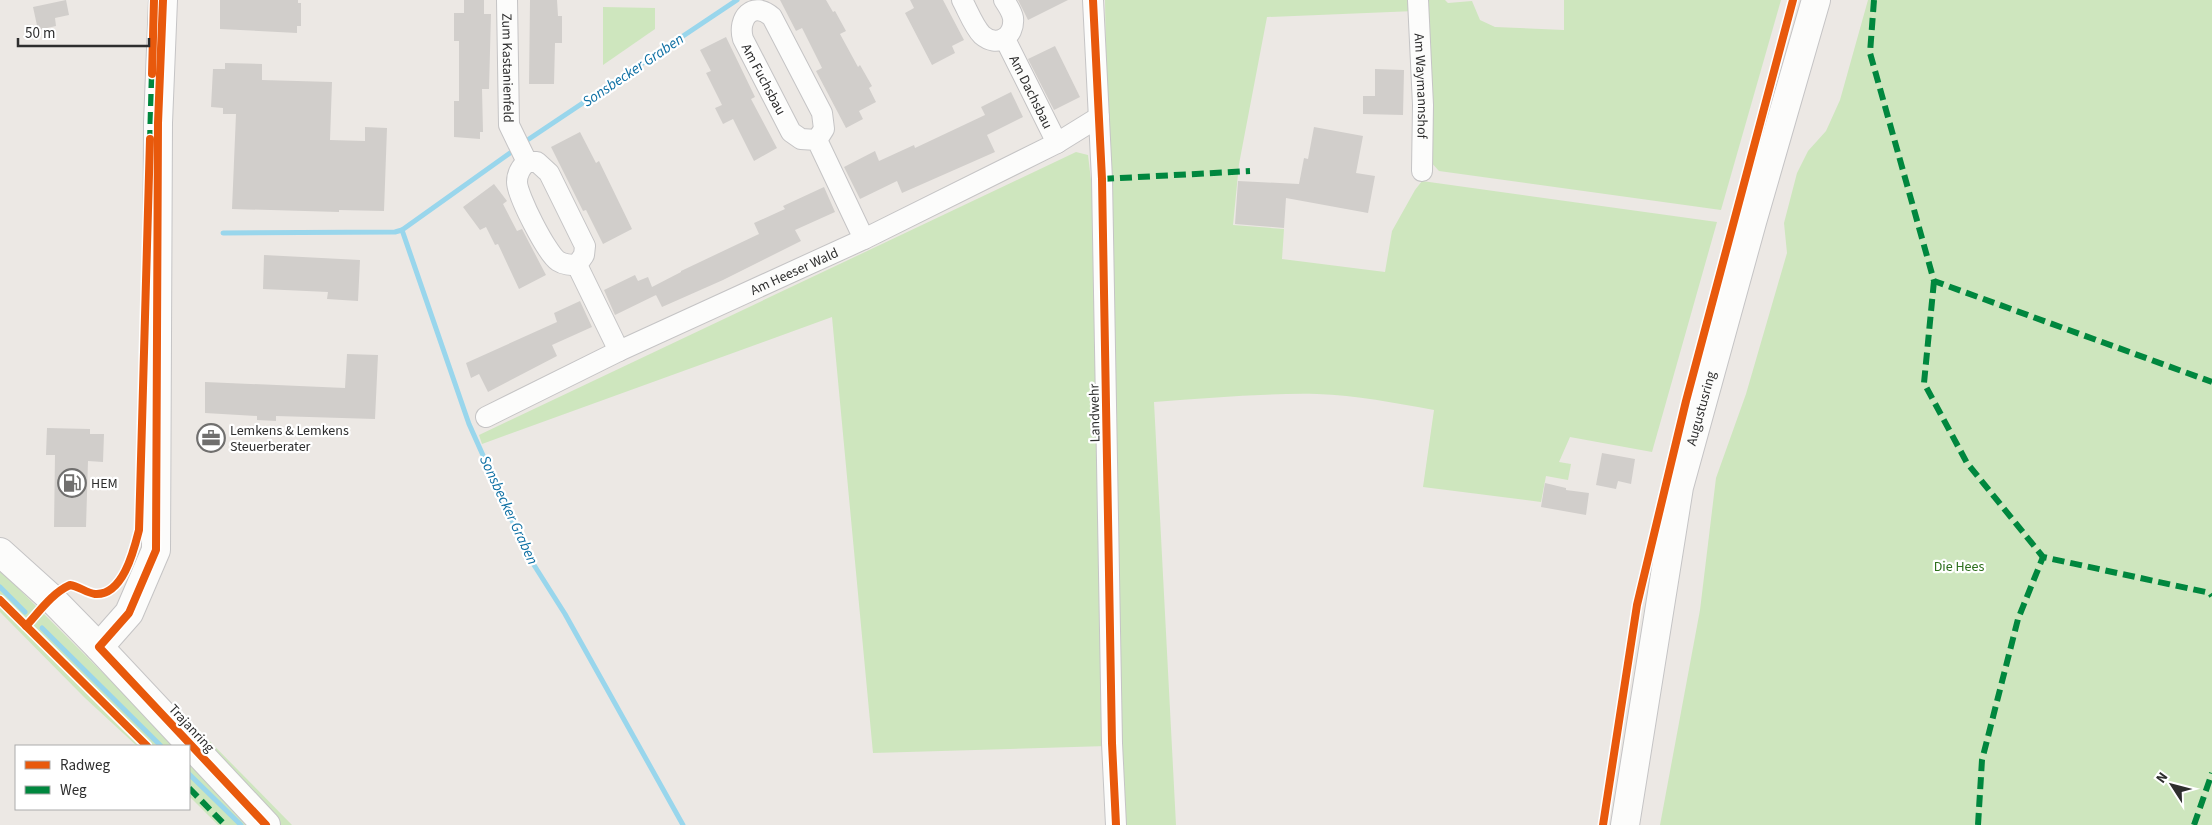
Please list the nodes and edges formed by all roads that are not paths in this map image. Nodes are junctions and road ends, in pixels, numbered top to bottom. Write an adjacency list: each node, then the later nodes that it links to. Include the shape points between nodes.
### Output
1 (163, 0): 19 (main road, via 158,132 156,550 129,613)
2 (507, 0): 12 (street, Zum Kastanienfeld, via 509,125)
3 (962, 0): 8 (street, Am Dachsbau, via 980,33 992,40)
4 (1004, 0): 8 (street, Am Dachsbau, via 1013,19 1010,34)
5 (1092, 0): 9 (street, Landwehr)
6 (1418, 0): 13 (street, Am Waymannshof, via 1423,105)
7 (1816, 0): 22 (main road, Augustusring, via 1679,487)
8 (1005, 40): 11 (street, Am Dachsbau)
9 (1099, 117): 11 (street, Am Heeser Wald); 21 (street, Landwehr)
10 (817, 140): 10 (street, Am Fuchsbau, via 824,129 822,113 772,18 760,11 750,12 741,26 743,39 791,132 801,139); 14 (street)
11 (1057, 143): 14 (street, Am Heeser Wald)
12 (527, 162): 15 (street, via 537,162 550,173 584,246 582,259); 15 (street, via 519,170 517,180 521,198 554,257 564,264)
13 (1422, 171)
14 (864, 239): 16 (street, Am Heeser Wald)
15 (577, 265): 16 (street)
16 (619, 351): 17 (street, Am Heeser Wald)
17 (486, 417)
18 (0, 552): 19 (main road, Trajanring)
19 (99, 647): 20 (main road, Trajanring)
20 (266, 825)
21 (1116, 825)
22 (1625, 825)

